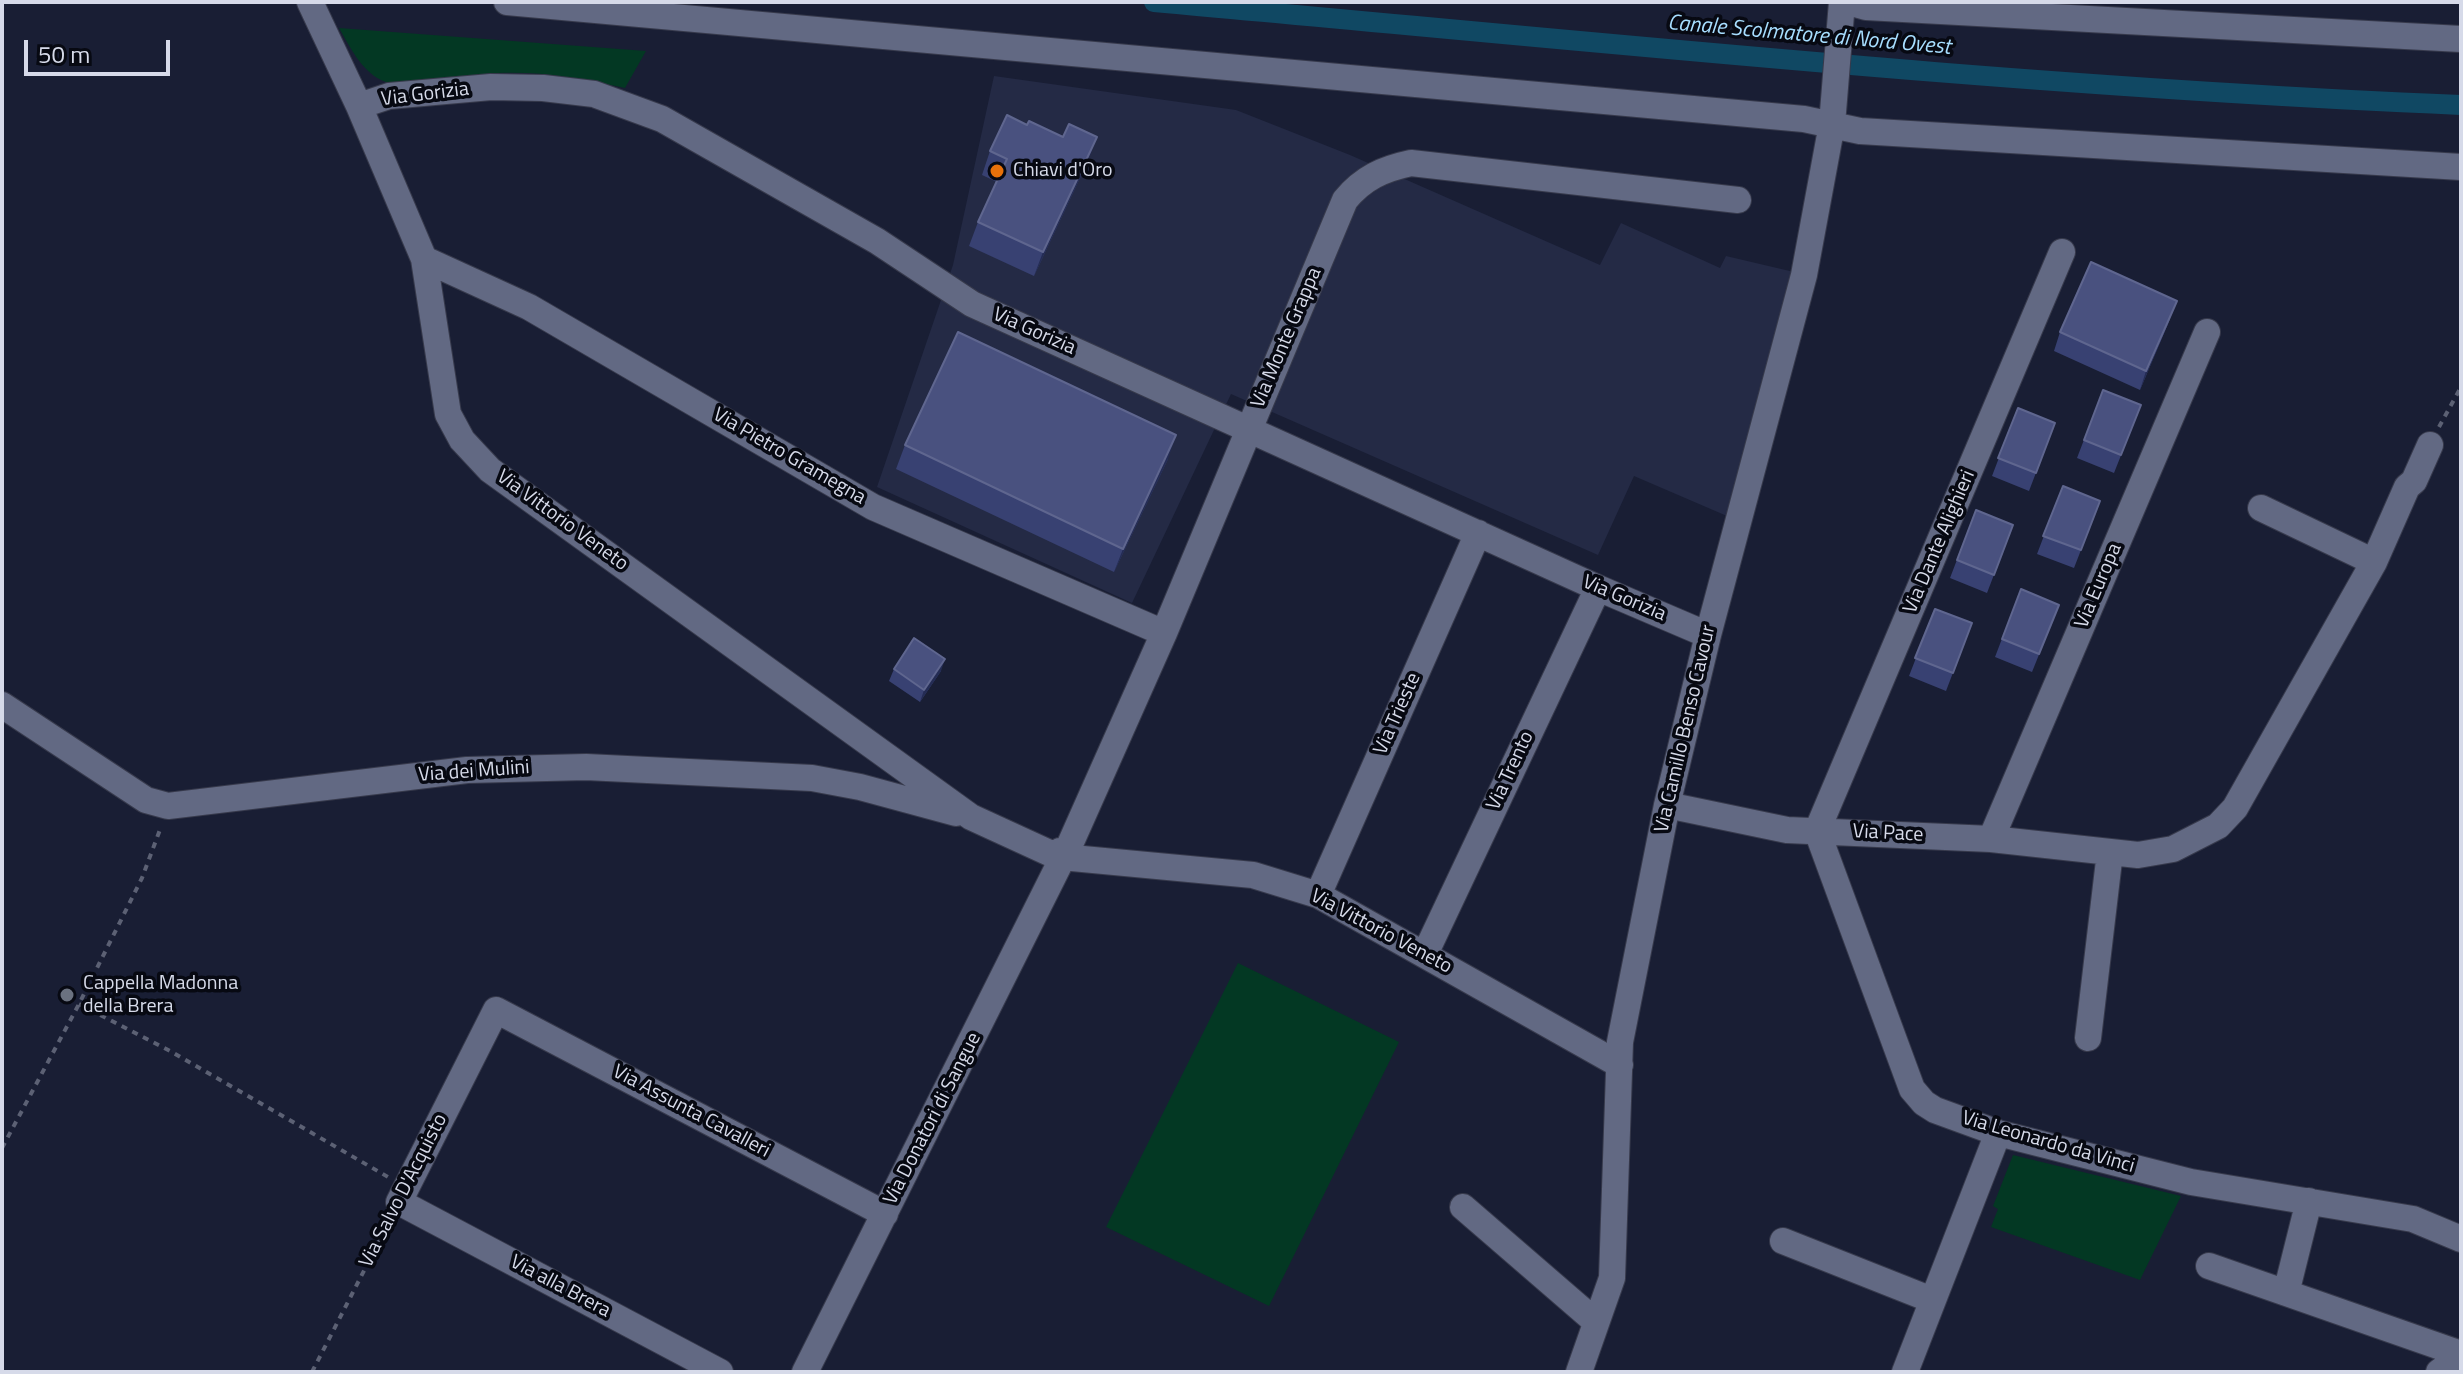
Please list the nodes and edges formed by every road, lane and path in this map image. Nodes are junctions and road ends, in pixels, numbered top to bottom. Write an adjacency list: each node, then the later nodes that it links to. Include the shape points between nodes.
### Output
1 (310, 2): 5 (street, Via Vittorio Veneto)
2 (507, 2): 6 (street)
3 (1844, 6): 4 (street); 6 (street, Via Camillo Benso Cavour)
4 (2461, 39)
5 (359, 106): 10 (street, Via Vittorio Veneto); 13 (street, Via Gorizia, via 389,96 491,87 594,94 662,119 877,241 972,304)
6 (1831, 125): 7 (street, via 1860,131); 20 (street, Via Camillo Benso Cavour, via 1804,275)
7 (2461, 167)
8 (1738, 200): 13 (street, Via Monte Grappa, via 1411,163 1371,175 1345,200)
9 (2062, 252): 25 (street, Via Dante Alighieri)
10 (424, 259): 19 (street, Via Pietro Gramegna, via 529,307 873,507); 24 (street, Via Vittorio Veneto, via 448,414 462,440 490,470)
11 (2207, 332): 26 (street, Via Europa)
12 (2461, 387): 14 (path)
13 (1249, 429): 16 (street, Via Gorizia); 19 (street, Via Monte Grappa)
14 (2430, 445): 17 (street, Via Pace)
15 (2261, 508): 17 (street)
16 (1478, 533): 18 (street, Via Gorizia); 29 (street, Via Trieste)
17 (2374, 562): 27 (street, Via Pace, via 2235,808 2218,826 2173,849 2138,855)
18 (1598, 588): 20 (street, Via Gorizia); 30 (street, Via Trento)
19 (1164, 633): 28 (street, Via Monte Grappa)
20 (1708, 635): 22 (street, Via Camillo Benso Cavour)
21 (2, 705): 23 (street, Via dei Mulini, via 146,800)
22 (1667, 805): 25 (street, Via Pace, via 1787,830); 34 (street, Via Camillo Benso Cavour, via 1620,1042)
23 (168, 806): 24 (street, Via dei Mulini, via 467,770 586,767 812,778); 31 (path, via 142,878)
24 (971, 817): 28 (street, Via Vittorio Veneto)
25 (1817, 831): 26 (street, Via Pace); 35 (street, Via Leonardo da Vinci, via 1912,1089 1935,1110)
26 (1991, 839): 27 (street, Via Pace)
27 (2110, 852): 33 (street)
28 (1063, 858): 29 (street, Via Vittorio Veneto, via 1253,875); 40 (street, Via Donatori di Sangue)
29 (1318, 895): 30 (street, Via Vittorio Veneto)
30 (1425, 954): 34 (street, Via Vittorio Veneto)
31 (79, 1004): 36 (path); 37 (path, via 170,1051)
32 (496, 1010): 37 (street, Via Salvo D'Acquisto); 40 (street, Via Assunta Cavalleri)
33 (2088, 1038)
34 (1620, 1065): 46 (street, Via Camillo Benso Cavour, via 1612,1278)
35 (1998, 1133): 38 (street, Via Leonardo da Vinci, via 2191,1182); 45 (street)
36 (2, 1148)
37 (403, 1195): 48 (path, Via Salvo D'Acquisto); 49 (street, Via alla Brera)
38 (2309, 1201): 41 (street, Via Leonardo da Vinci, via 2413,1219); 44 (street)
39 (1463, 1207): 46 (street)
40 (885, 1214): 50 (street, Via Donatori di Sangue)
41 (2461, 1239)
42 (1783, 1241): 45 (street)
43 (2209, 1266): 44 (street)
44 (2286, 1293): 47 (street)
45 (1932, 1300): 52 (street)
46 (1596, 1322): 51 (street, Via Camillo Benso Cavour)
47 (2461, 1355): 53 (street)
48 (312, 1372)
49 (720, 1372)
50 (805, 1372)
51 (1579, 1372)
52 (1905, 1372)
53 (2439, 1372)

